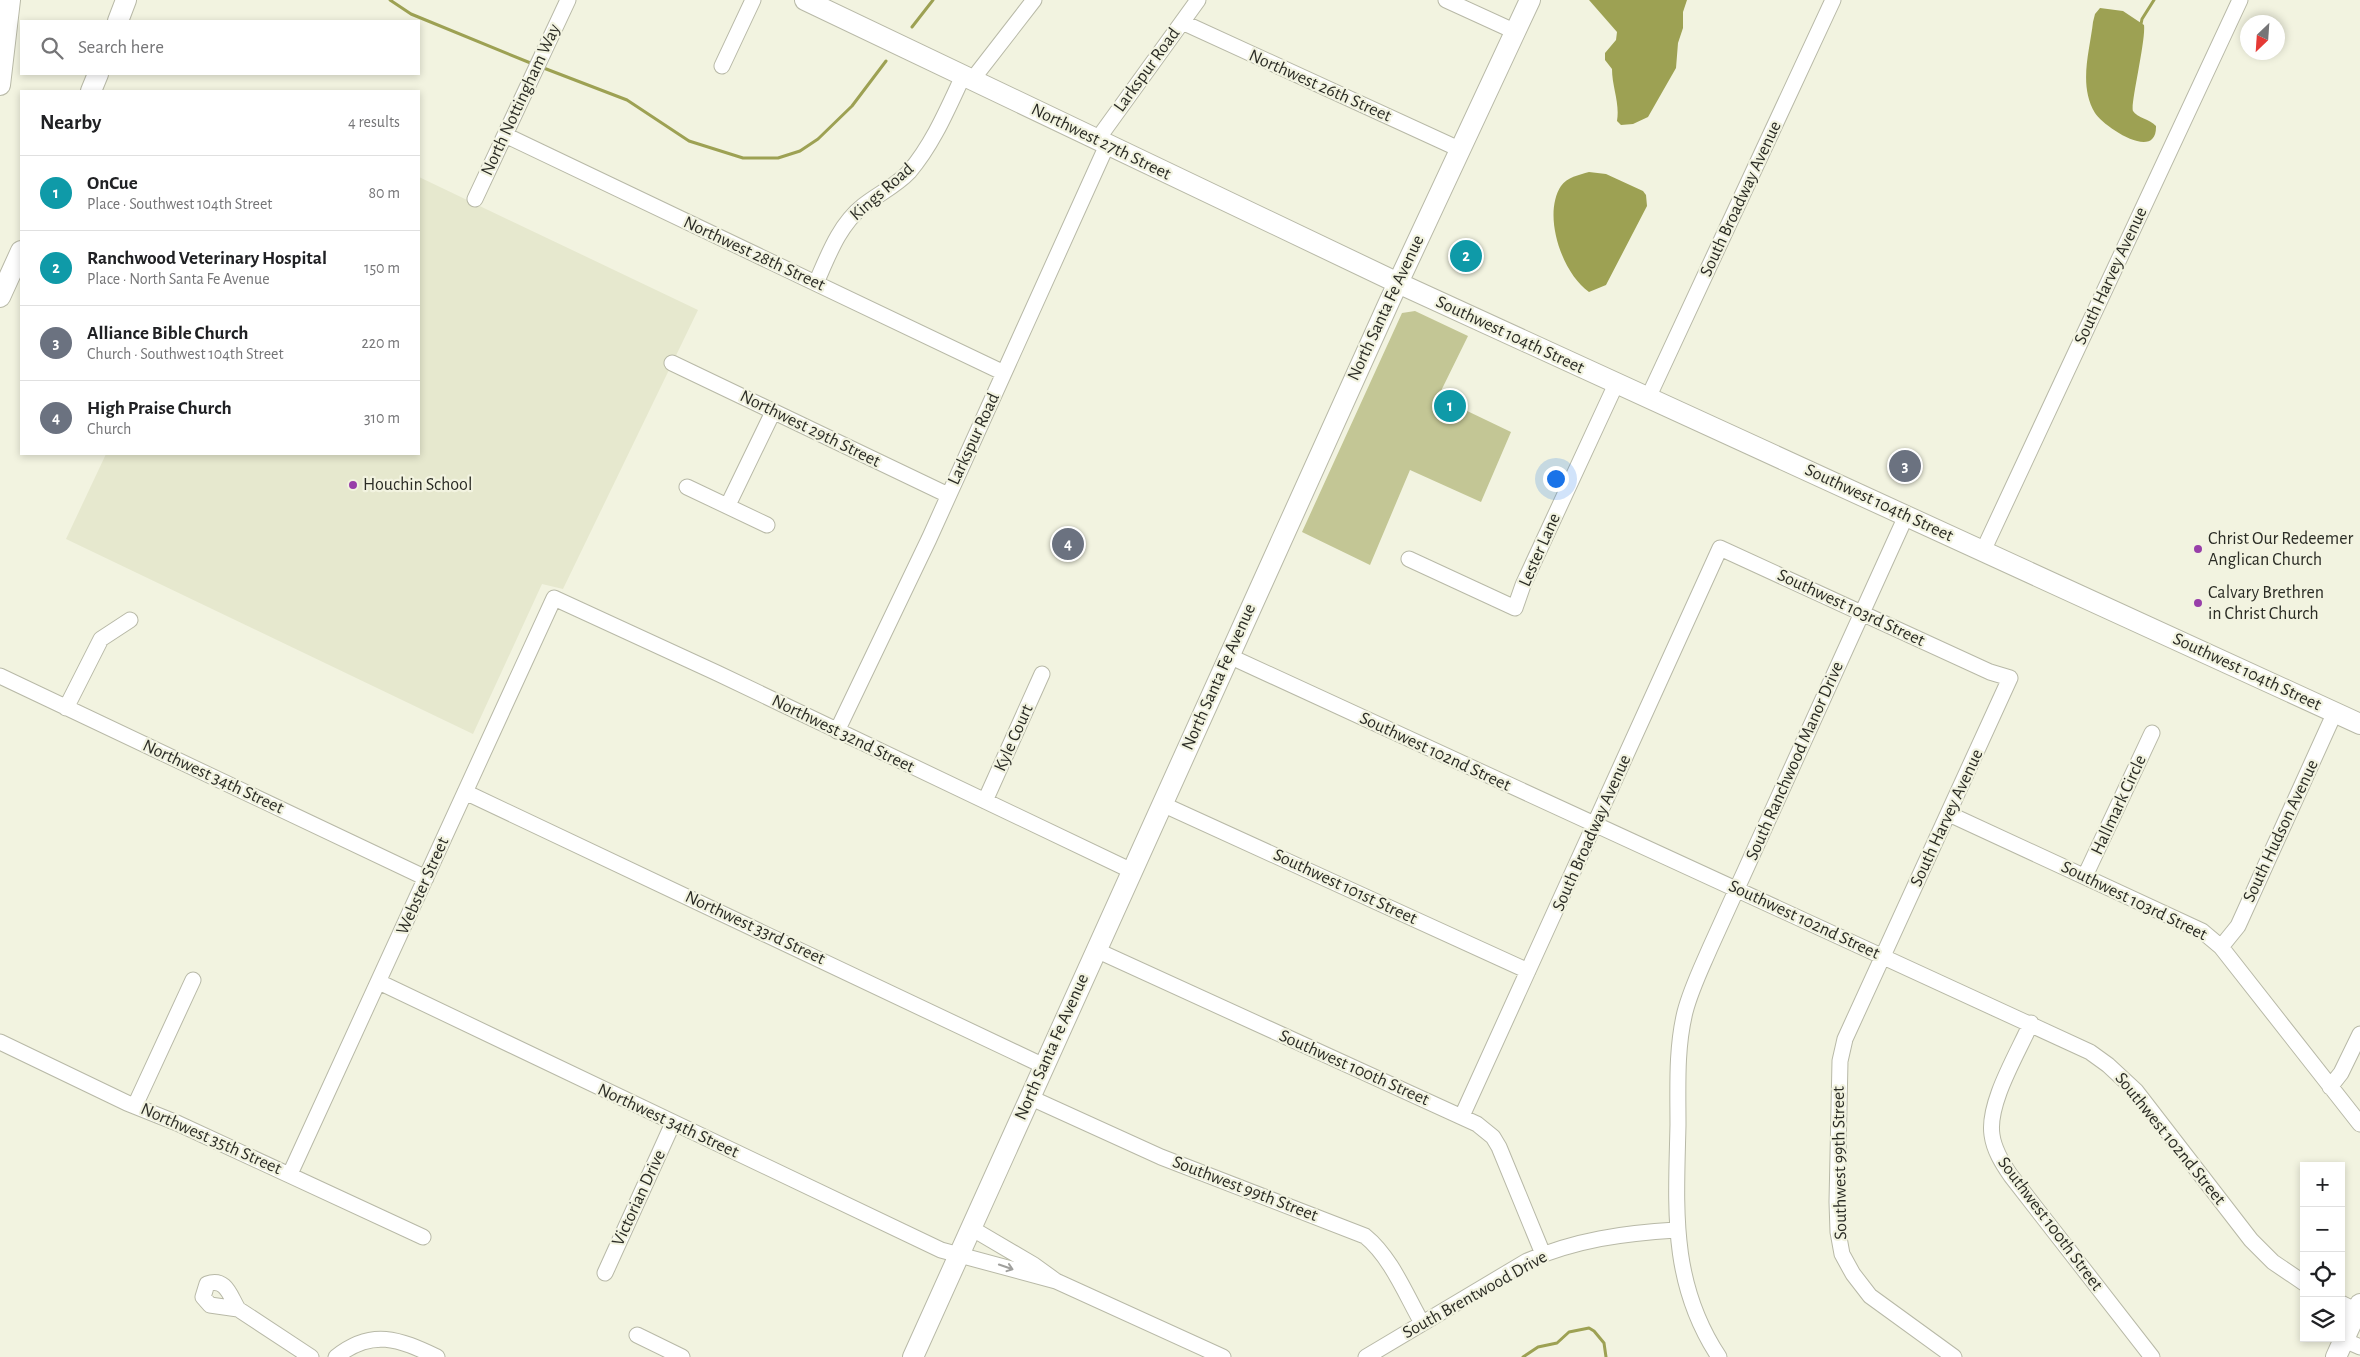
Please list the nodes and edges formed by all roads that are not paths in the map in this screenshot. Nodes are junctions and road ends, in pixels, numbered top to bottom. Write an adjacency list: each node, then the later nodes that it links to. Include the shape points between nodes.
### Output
1 (10, 0): 19 (main road)
2 (126, 0): 13 (main road)
3 (568, 0): 21 (street, North Nottingham Way)
4 (753, 0): 16 (street)
5 (805, 0): 12 (main road, Northwest 27th Street)
6 (1034, 0): 18 (street, Kings Road)
7 (1198, 0): 14 (street, Larkspur Road)
8 (1446, 0): 15 (street)
9 (1530, 0): 15 (main road, North Santa Fe Avenue)
10 (1833, 0): 32 (street, South Broadway Avenue)
11 (2240, 0): 40 (street, South Harvey Avenue)
12 (829, 5): 18 (main road, Northwest 27th Street)
13 (118, 20)
14 (1182, 22): 22 (street, Larkspur Road); 23 (street, Northwest 26th Street)
15 (1516, 32): 23 (main road, North Santa Fe Avenue)
16 (722, 66)
17 (98, 75): 20 (main road)
18 (967, 78): 22 (main road, Northwest 27th Street); 26 (street, Kings Road, via 917,162 902,179 851,217 837,238)
19 (0, 85)
20 (91, 90)
21 (505, 135): 24 (street, North Nottingham Way); 26 (street, Northwest 28th Street)
22 (1102, 142): 27 (main road, Northwest 27th Street); 30 (street, Larkspur Road)
23 (1459, 149): 27 (main road, North Santa Fe Avenue)
24 (475, 199)
25 (20, 253): 28 (main road)
26 (816, 283): 30 (street, Northwest 28th Street)
27 (1398, 283): 31 (main road, Southwest 104th Street); 45 (main road, North Santa Fe Avenue)
28 (0, 297)
29 (672, 363): 33 (street, Northwest 29th Street)
30 (1004, 373): 35 (street, Larkspur Road)
31 (1616, 384): 32 (main road, Southwest 104th Street); 41 (street, Lester Lane, via 1515,608)
32 (1648, 398): 37 (main road, Southwest 104th Street)
33 (773, 412): 35 (street, Northwest 29th Street); 36 (street)
34 (687, 487): 36 (street)
35 (948, 495): 52 (street, Larkspur Road)
36 (728, 505): 38 (street)
37 (1906, 516): 40 (main road, Southwest 104th Street); 43 (street, South Ranchwood Manor Drive)
38 (767, 525)
39 (1720, 548): 43 (street, Southwest 103rd Street); 58 (street, South Broadway Avenue)
40 (1983, 551): 50 (main road, Southwest 104th Street)
41 (1409, 559)
42 (554, 598): 52 (street, Northwest 32nd Street); 54 (street, Webster Street)
43 (1863, 613): 48 (street, Southwest 103rd Street, via 1990,672); 62 (street, South Ranchwood Manor Drive)
44 (130, 620): 49 (street, via 101,639)
45 (1229, 656): 56 (main road, North Santa Fe Avenue); 58 (street, Southwest 102nd Street)
46 (1042, 674): 55 (street, Kyle Court)
47 (0, 676): 49 (street, Northwest 34th Street)
48 (2010, 678): 57 (street, South Harvey Avenue)
49 (66, 708): 61 (street, Northwest 34th Street)
50 (2335, 712): 51 (main road, Southwest 104th Street); 63 (street, South Hudson Avenue, via 2238,926)
51 (2360, 724)
52 (837, 731): 55 (street, Northwest 32nd Street)
53 (2152, 733): 60 (street, Hallmark Circle)
54 (466, 792): 61 (street, Webster Street); 72 (street, Northwest 33rd Street)
55 (984, 801): 59 (street, Northwest 32nd Street)
56 (1162, 804): 59 (main road, North Santa Fe Avenue); 66 (street, Southwest 101st Street)
57 (1949, 814): 60 (street, Southwest 103rd Street); 65 (street, South Harvey Avenue)
58 (1595, 824): 62 (street, Southwest 102nd Street); 66 (street, South Broadway Avenue)
59 (1132, 871): 64 (main road, North Santa Fe Avenue)
60 (2085, 876): 63 (street, Southwest 103rd Street, via 2195,926)
61 (426, 878): 68 (street, Webster Street)
62 (1737, 889): 65 (street, Southwest 102nd Street); 81 (street, South Ranchwood Manor Drive, via 1696,980 1681,1032)
63 (2221, 947): 73 (street, Southwest 103rd Street)
64 (1096, 950): 72 (main road, North Santa Fe Avenue); 76 (street, Southwest 100th Street)
65 (1883, 956): 69 (street, Southwest 102nd Street); 101 (street, Southwest 99th Street, via 1845,1040 1840,1061 1837,1202 1840,1243 1846,1263 1870,1296)
66 (1528, 971): 76 (street, South Broadway Avenue)
67 (193, 980): 75 (street)
68 (379, 982): 77 (street, Northwest 34th Street); 79 (street, Webster Street)
69 (2030, 1023): 86 (street, Southwest 102nd Street, via 2090,1052 2127,1081 2251,1240 2273,1262); 102 (street, Southwest 100th Street, via 1992,1116 1992,1135 1998,1156)
70 (2360, 1034): 73 (street)
71 (0, 1042): 75 (street, Northwest 35th Street)
72 (1044, 1066): 74 (main road, North Santa Fe Avenue)
73 (2330, 1087): 78 (street, Southwest 103rd Street)
74 (1030, 1097): 80 (main road, North Santa Fe Avenue); 90 (street, Southwest 99th Street, via 1161,1157 1365,1236 1389,1265)
75 (137, 1106): 79 (street, Northwest 35th Street)
76 (1462, 1116): 84 (street, Southwest 100th Street, via 1486,1130 1499,1147)
77 (674, 1123): 83 (street, Northwest 34th Street, via 912,1237); 85 (street, Victorian Drive)
78 (2360, 1124)
79 (290, 1174): 82 (street, Northwest 35th Street)
80 (971, 1228): 83 (main road, North Santa Fe Avenue); 87 (street)
81 (1676, 1230): 84 (street, South Brentwood Drive, via 1602,1237); 100 (street, South Ranchwood Manor Drive, via 1689,1294)
82 (423, 1237)
83 (959, 1254): 87 (street, Northwest 34th Street, one-way to 87); 97 (main road, North Santa Fe Avenue)
84 (1543, 1254): 90 (street, South Brentwood Drive)
85 (605, 1273)
86 (2300, 1280)
87 (1056, 1281): 98 (street)
88 (2353, 1306): 92 (main road)
89 (238, 1309): 93 (street)
90 (1422, 1323): 99 (street, South Brentwood Drive)
91 (637, 1335): 96 (street)
92 (2346, 1348)
93 (311, 1357)
94 (336, 1357): 95 (street, via 356,1344 381,1338 405,1343)
95 (437, 1357)
96 (682, 1357)
97 (913, 1357)
98 (1223, 1357)
99 (1366, 1357)
100 (1719, 1357)
101 (1954, 1357)
102 (2152, 1357)

